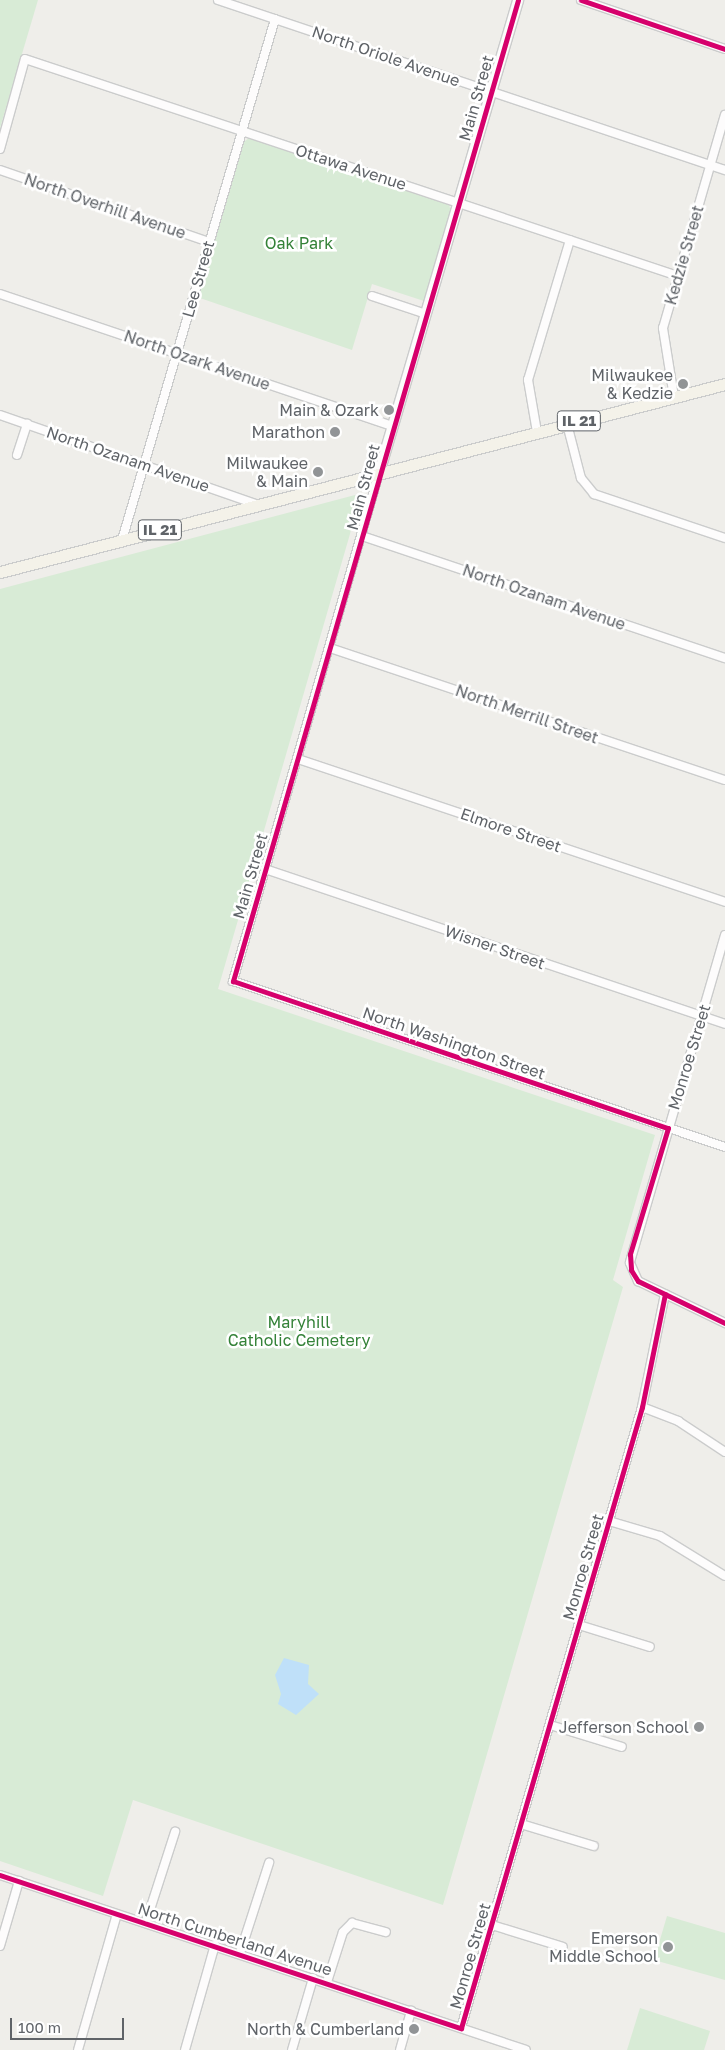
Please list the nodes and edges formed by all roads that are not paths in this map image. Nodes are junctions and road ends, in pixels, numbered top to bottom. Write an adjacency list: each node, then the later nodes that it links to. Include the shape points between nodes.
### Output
1 (218, 0): 4 (street, North Oriole Avenue)
2 (518, 0): 6 (street, Main Street)
3 (581, 0): 5 (street)
4 (275, 19): 6 (street, North Oriole Avenue); 8 (street, Lee Street)
5 (725, 49)
6 (491, 92): 10 (street, North Oriole Avenue); 13 (street, Main Street)
7 (725, 115): 10 (street, Kedzie Street)
8 (241, 131): 9 (street, Ottawa Avenue, via 25,59); 13 (street, Ottawa Avenue); 15 (street, Lee Street)
9 (0, 149)
10 (710, 165): 12 (street, North Oriole Avenue); 16 (street, Kedzie Street)
11 (0, 170): 15 (street, North Overhill Avenue)
12 (725, 170)
13 (458, 203): 14 (street, Ottawa Avenue); 19 (street, Main Street)
14 (570, 240): 16 (street, Ottawa Avenue); 27 (street, via 528,380)
15 (209, 242): 20 (street, Lee Street)
16 (678, 276): 22 (street, Kedzie Street, via 662,336)
17 (0, 294): 20 (street, North Ozark Avenue)
18 (372, 296): 19 (street)
19 (426, 314): 26 (street, Main Street)
20 (176, 353): 26 (street, North Ozark Avenue); 29 (street, Lee Street)
21 (725, 384): 22 (main road, IL 21)
22 (674, 397): 25 (main road, IL 21)
23 (0, 416): 24 (street, North Ozanam Avenue)
24 (27, 424): 28 (street); 29 (street, North Ozanam Avenue)
25 (567, 424): 27 (main road, IL 21); 33 (street, via 581,478 594,494)
26 (393, 426): 30 (street, Main Street)
27 (537, 432): 30 (main road, IL 21)
28 (17, 455)
29 (143, 463): 31 (street, North Ozanam Avenue); 34 (street, Lee Street)
30 (379, 473): 31 (main road, IL 21); 32 (street, Main Street)
31 (255, 504): 34 (main road, IL 21)
32 (362, 536): 36 (street, Main Street); 37 (street, North Ozanam Avenue)
33 (725, 538)
34 (122, 540): 35 (main road, IL 21)
35 (0, 572)
36 (330, 648): 38 (street, Main Street); 39 (street, North Merrill Street)
37 (725, 658)
38 (298, 758): 40 (street, Main Street); 41 (street, Elmore Street)
39 (725, 780)
40 (265, 869): 43 (street, Main Street); 44 (street, Wisner Street)
41 (725, 902)
42 (725, 935): 44 (street, Monroe Street)
43 (233, 981): 46 (street, North Washington Street)
44 (701, 1016): 45 (street, Wisner Street); 46 (street, Monroe Street)
45 (725, 1024)
46 (668, 1128): 47 (street, North Washington Street); 48 (street, Monroe Street, via 630,1263 638,1280)
47 (725, 1147)
48 (665, 1294): 49 (street); 50 (street, Monroe Street)
49 (725, 1323)
50 (642, 1407): 51 (street, via 678,1420); 52 (street, Monroe Street)
51 (725, 1452)
52 (609, 1521): 53 (street, via 660,1536); 54 (street, Monroe Street)
53 (725, 1576)
54 (579, 1625): 55 (street); 56 (street, Monroe Street)
55 (650, 1646)
56 (550, 1725): 57 (street); 58 (street, Monroe Street)
57 (622, 1747)
58 (521, 1824): 60 (street); 66 (street, Monroe Street)
59 (175, 1832): 65 (street)
60 (594, 1846)
61 (269, 1863): 71 (street)
62 (0, 1875): 63 (street, North Cumberland Avenue)
63 (19, 1881): 64 (street, North Cumberland Avenue); 69 (street)
64 (117, 1914): 65 (street, North Cumberland Avenue); 76 (street)
65 (146, 1922): 68 (street, North Cumberland Avenue)
66 (492, 1925): 70 (street); 75 (street, Monroe Street)
67 (386, 1932): 73 (street, via 352,1922 343,1932)
68 (215, 1945): 71 (street, North Cumberland Avenue); 77 (street)
69 (0, 1946)
70 (563, 1947)
71 (240, 1953): 72 (street, North Cumberland Avenue)
72 (313, 1978): 73 (street, North Cumberland Avenue); 78 (street)
73 (327, 1982): 74 (street, North Cumberland Avenue)
74 (412, 2011): 75 (street, North Cumberland Avenue); 79 (street)
75 (461, 2028): 80 (street, North Cumberland Avenue)
76 (78, 2050)
77 (185, 2050)
78 (292, 2050)
79 (400, 2050)
80 (526, 2050)

